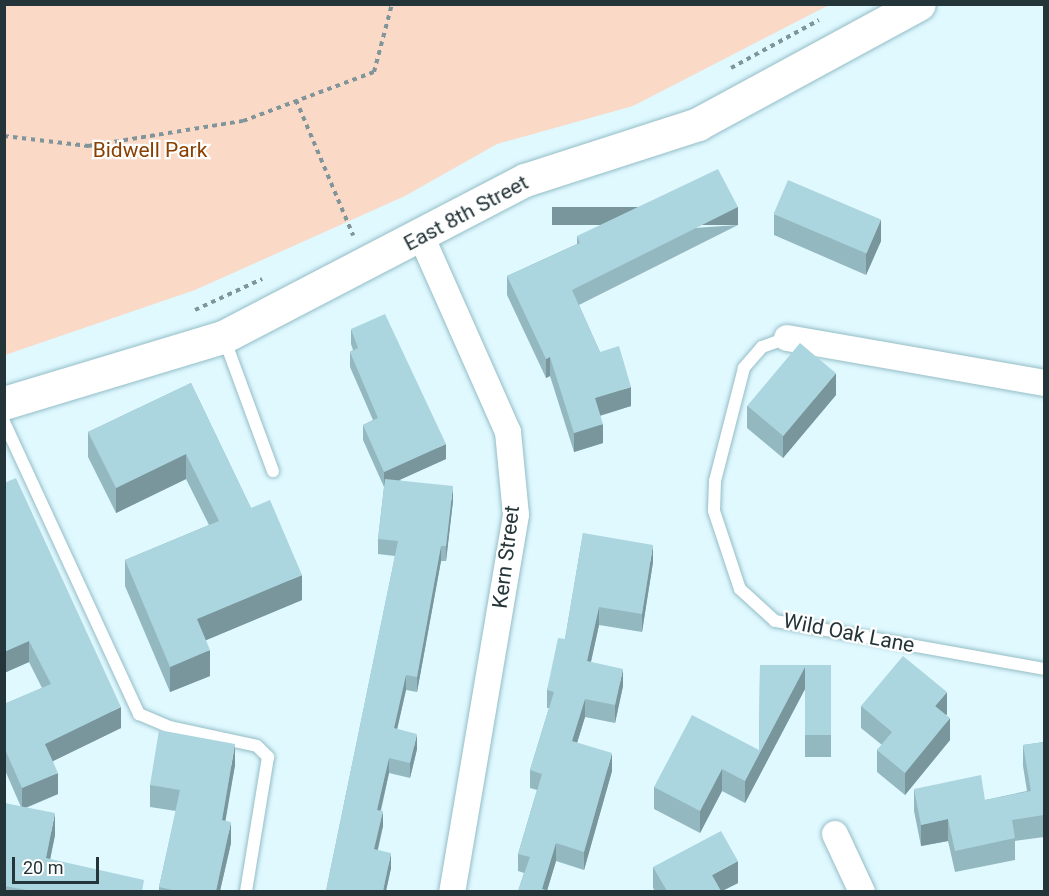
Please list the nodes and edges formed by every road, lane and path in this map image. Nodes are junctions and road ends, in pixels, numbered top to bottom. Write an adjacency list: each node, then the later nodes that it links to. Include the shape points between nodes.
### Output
1 (392, 4): 3 (path, via 374,72)
2 (920, 4): 6 (street, East 8th Street, via 698,123 525,180)
3 (296, 100): 4 (path, via 243,121 88,146); 5 (path)
4 (4, 136)
5 (353, 236)
6 (422, 238): 7 (street, East 8th Street); 16 (street, Kern Street, via 508,432 516,514)
7 (223, 337): 10 (street, East 8th Street); 12 (lane)
8 (787, 338): 9 (street, Wild Oak Lane); 13 (lane, Wild Oak Lane, via 762,346 744,368 715,480 714,511 740,589 775,621)
9 (1044, 383)
10 (4, 403)
11 (4, 422): 15 (lane, via 139,714 170,728 257,746 268,757)
12 (273, 471)
13 (1044, 669)
14 (835, 834): 17 (street)
15 (246, 891)
16 (452, 891)
17 (862, 891)

